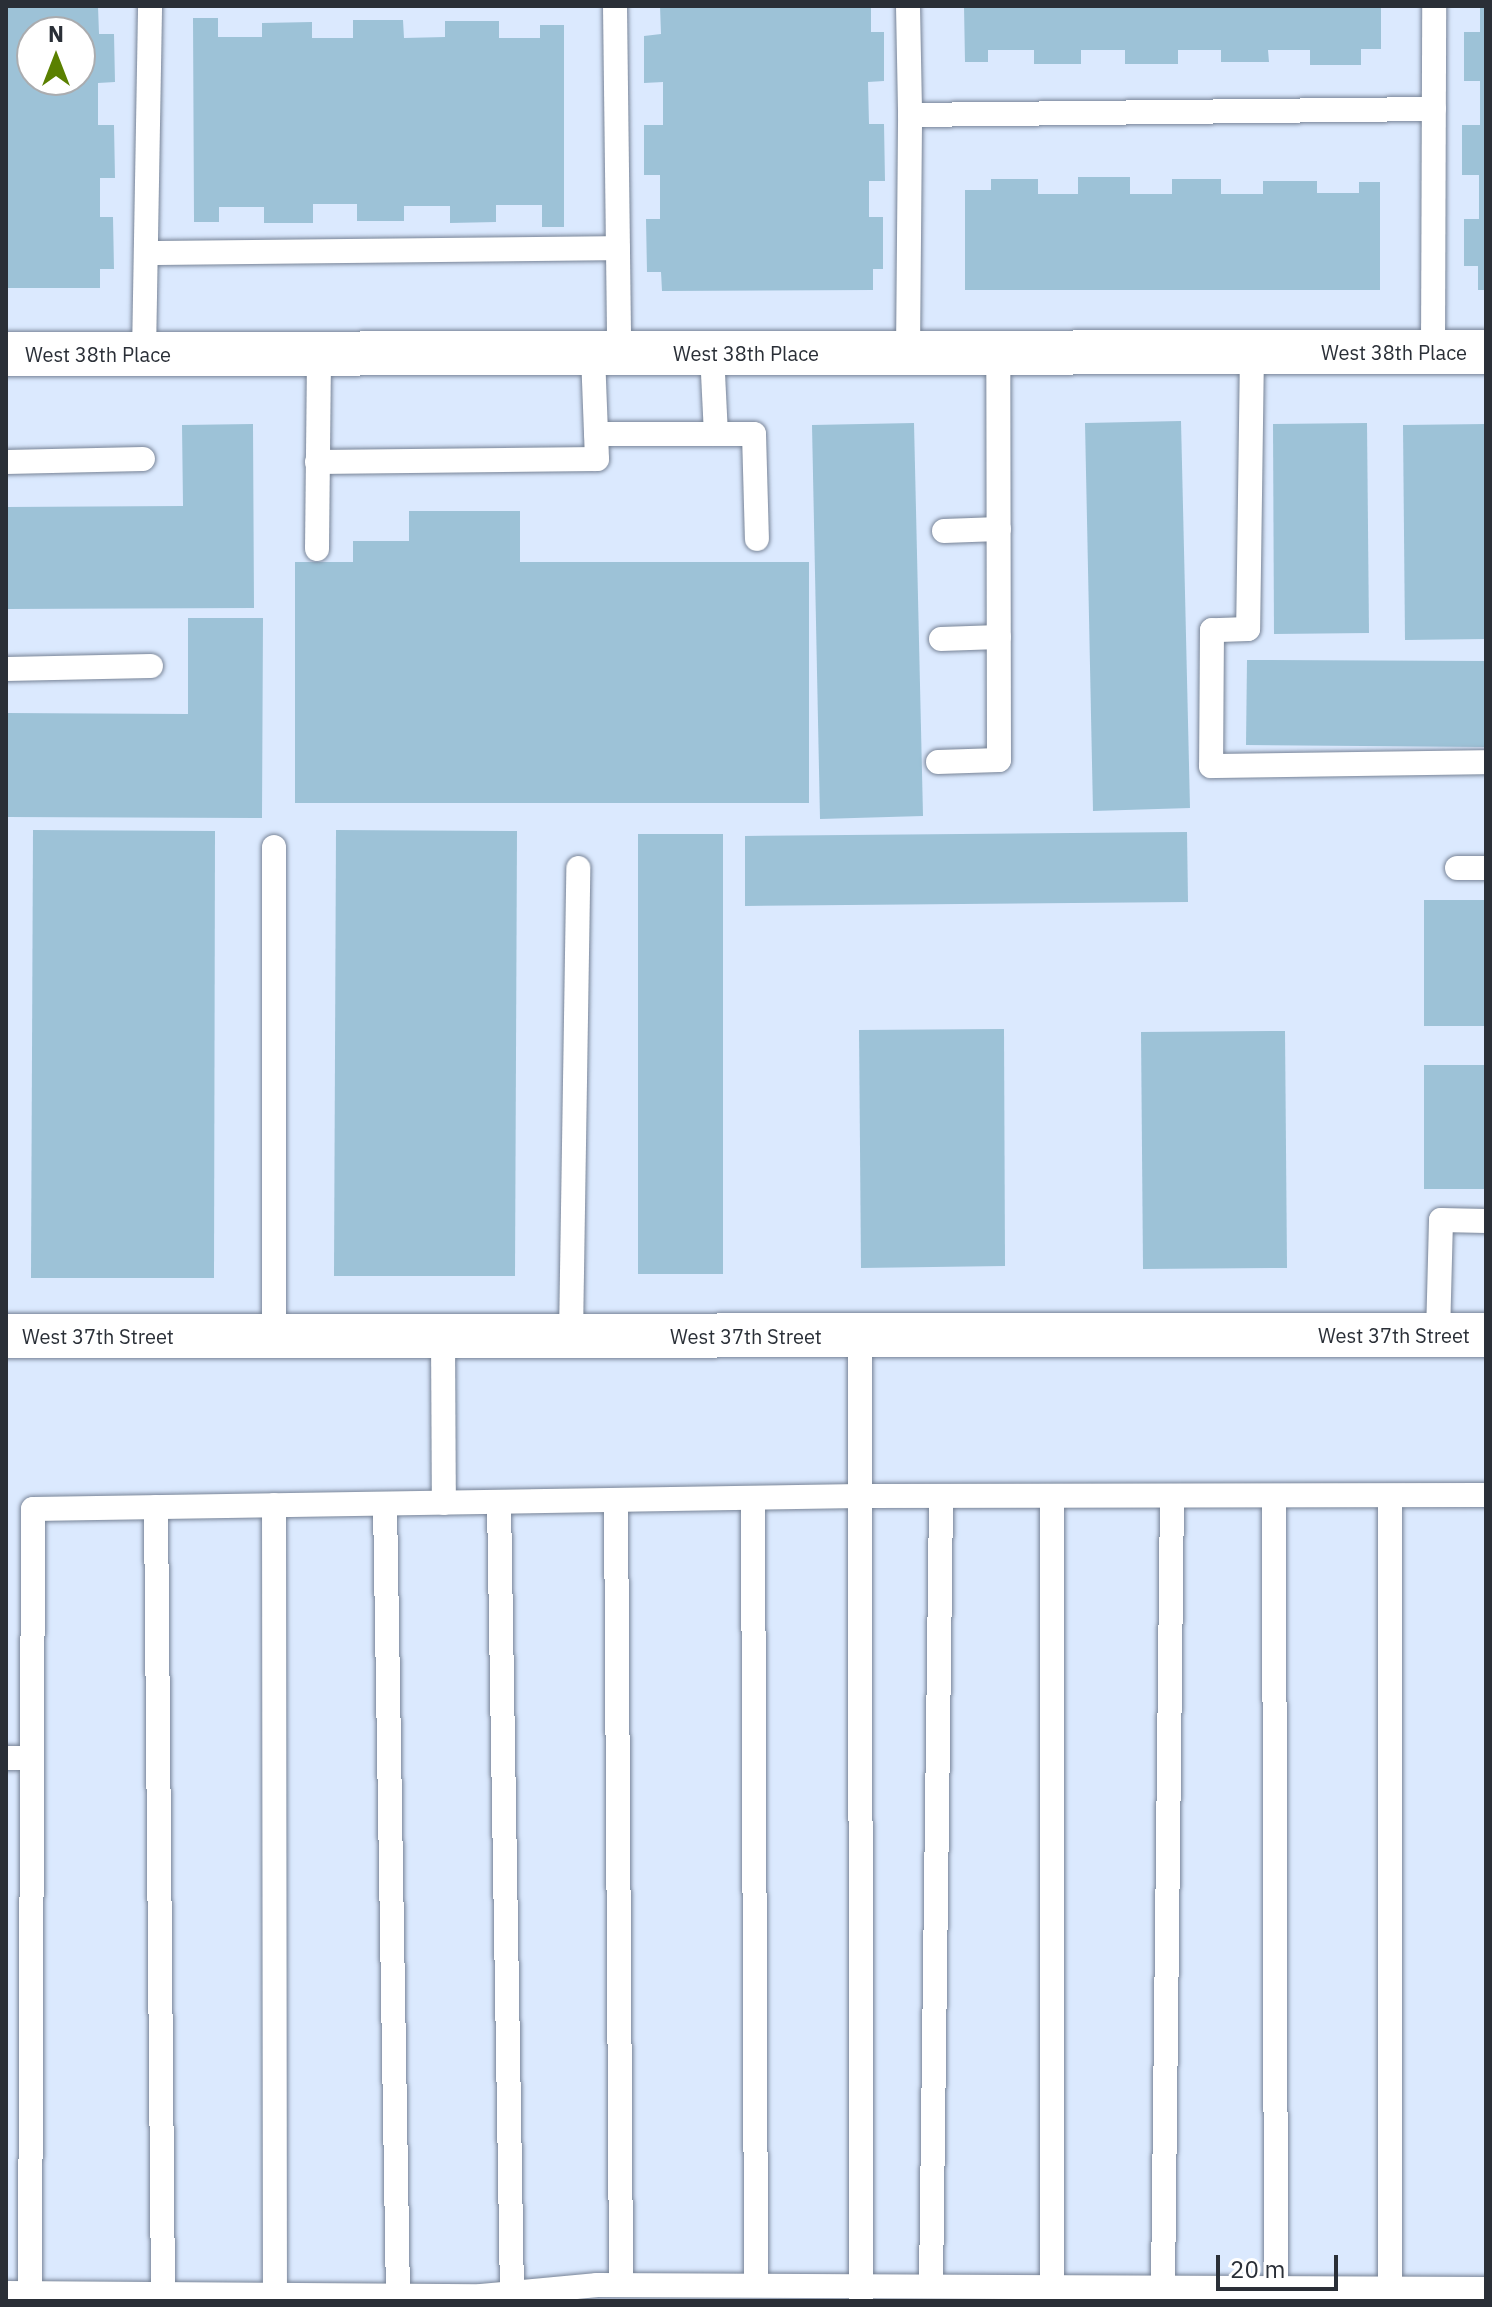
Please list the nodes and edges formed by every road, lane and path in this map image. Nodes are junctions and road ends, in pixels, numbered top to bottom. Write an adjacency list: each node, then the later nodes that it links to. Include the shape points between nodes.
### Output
1 (150, 6): 8 (lane)
2 (615, 6): 7 (lane)
3 (908, 6): 6 (lane)
4 (1434, 6): 5 (lane)
5 (1434, 109): 6 (lane); 10 (lane)
6 (910, 115): 15 (lane)
7 (618, 248): 8 (lane); 13 (lane)
8 (146, 253): 18 (lane)
9 (1252, 352): 10 (street, West 38th Place); 16 (street, West 38th Place); 33 (lane, via 1248,629 1212,630 1211,766)
10 (1433, 352): 11 (street, West 38th Place)
11 (1486, 352)
12 (319, 353): 13 (street, West 38th Place); 18 (street, West 38th Place); 23 (lane)
13 (606, 353): 14 (street, West 38th Place); 19 (lane)
14 (712, 353): 15 (street, West 38th Place); 20 (lane)
15 (908, 353): 16 (street, West 38th Place)
16 (998, 353): 24 (lane)
17 (6, 354): 18 (street, West 38th Place)
18 (144, 354)
19 (596, 434): 20 (lane); 23 (lane, via 597,459)
20 (716, 434): 26 (lane, via 754,434)
21 (143, 459): 22 (lane)
22 (6, 462)
23 (317, 462): 27 (lane)
24 (999, 529): 25 (lane); 28 (lane)
25 (944, 531)
26 (757, 539)
27 (317, 549)
28 (999, 637): 29 (lane); 32 (lane, via 999,760)
29 (941, 639)
30 (151, 666): 31 (lane)
31 (6, 669)
32 (938, 762)
33 (1486, 762)
34 (274, 847): 42 (lane)
35 (578, 868): 44 (lane)
36 (1457, 868): 37 (lane)
37 (1486, 868)
38 (1486, 1221): 39 (lane, via 1441,1220)
39 (1438, 1335): 40 (street, West 37th Street); 45 (street, West 37th Street)
40 (1486, 1335)
41 (6, 1336): 42 (street, West 37th Street)
42 (274, 1336): 43 (street, West 37th Street)
43 (443, 1336): 44 (street, West 37th Street); 56 (lane)
44 (571, 1336): 45 (street, West 37th Street)
45 (860, 1336): 47 (lane)
46 (1486, 1495): 52 (lane)
47 (860, 1496): 48 (lane); 53 (lane); 72 (lane)
48 (941, 1496): 49 (lane); 64 (lane)
49 (1052, 1496): 50 (lane); 65 (lane)
50 (1172, 1496): 51 (lane); 66 (lane)
51 (1274, 1496): 52 (lane); 67 (lane)
52 (1390, 1496): 68 (lane)
53 (753, 1499): 54 (lane); 63 (lane)
54 (616, 1501): 55 (lane); 62 (lane)
55 (499, 1502): 56 (lane); 71 (lane)
56 (444, 1503): 57 (lane)
57 (385, 1504): 58 (lane); 75 (lane)
58 (274, 1505): 59 (lane); 74 (lane)
59 (156, 1507): 61 (lane, via 33,1509); 73 (lane)
60 (6, 1758): 61 (lane)
61 (32, 1758): 70 (lane)
62 (621, 2285): 63 (lane); 71 (lane)
63 (756, 2285): 72 (lane)
64 (931, 2285): 65 (lane); 72 (lane)
65 (1052, 2286): 66 (lane)
66 (1163, 2287): 67 (lane)
67 (1276, 2287): 68 (lane)
68 (1390, 2288): 69 (lane)
69 (1486, 2289)
70 (18, 2293): 73 (lane)
71 (512, 2293): 75 (lane)
72 (861, 2293)
73 (163, 2294): 74 (lane)
74 (275, 2295): 75 (lane)
75 (398, 2296)

